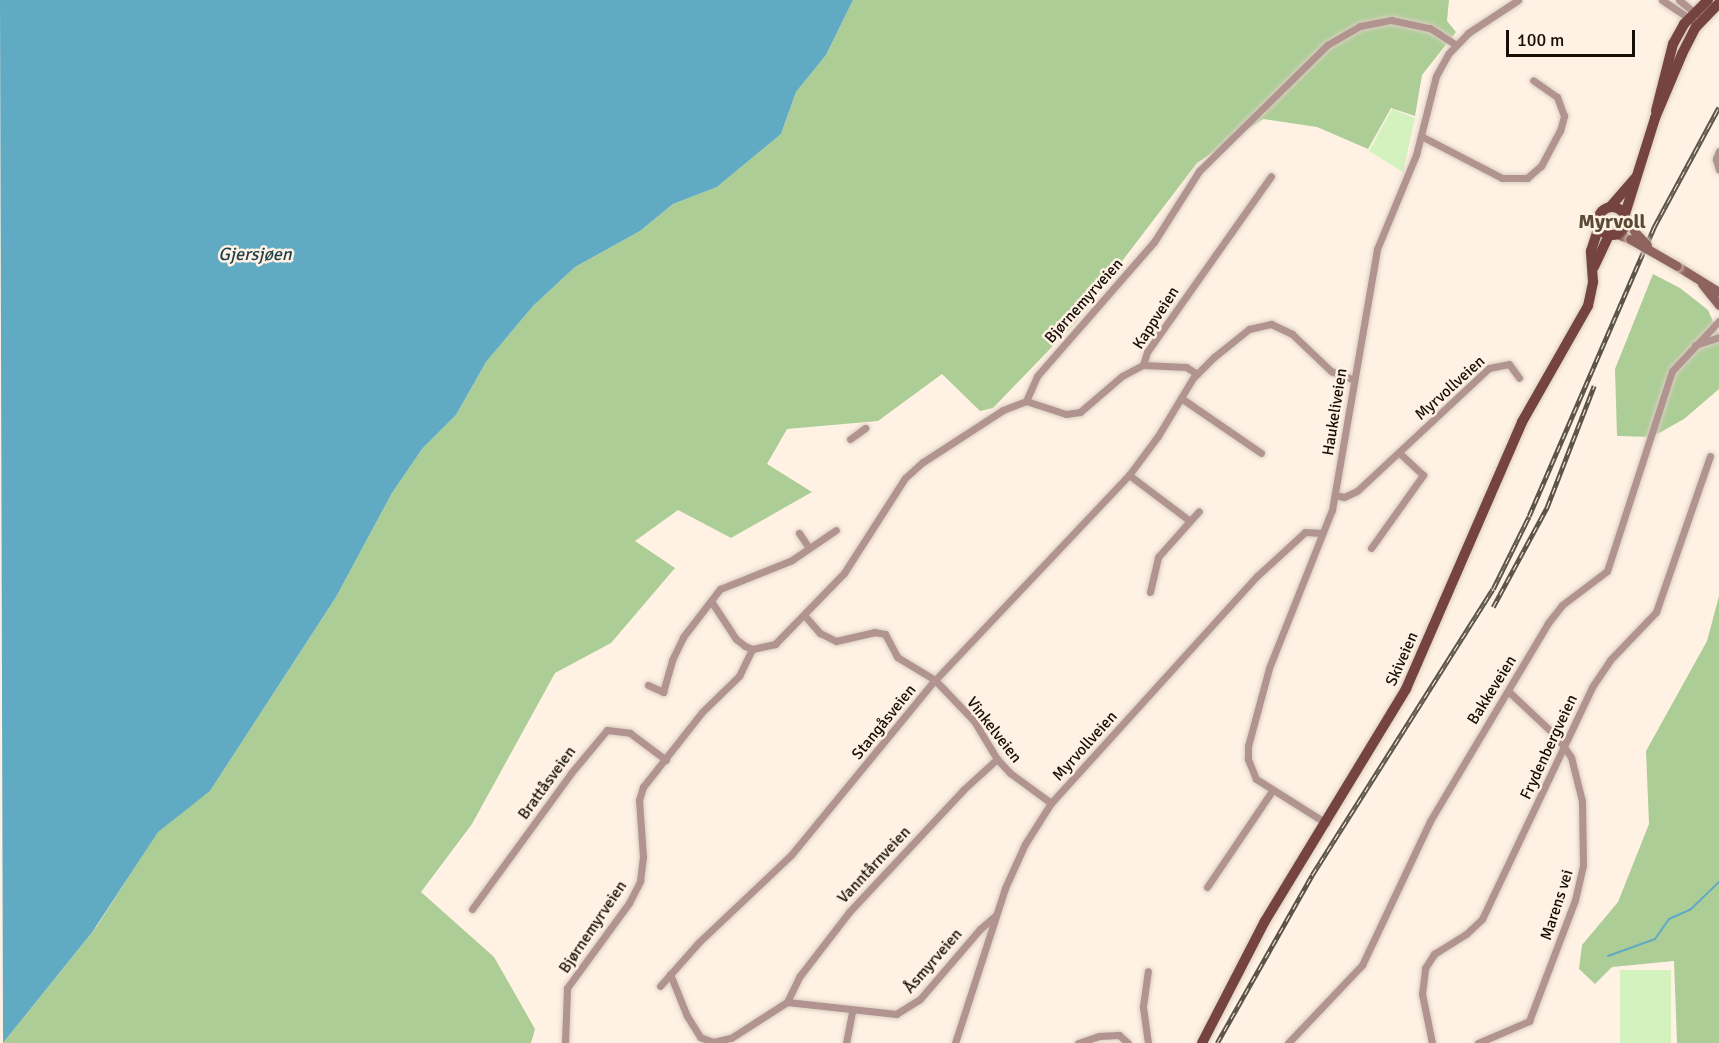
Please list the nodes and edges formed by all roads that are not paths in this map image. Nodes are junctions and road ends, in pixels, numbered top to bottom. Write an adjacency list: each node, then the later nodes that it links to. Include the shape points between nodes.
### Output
1 (1518, 0): 7 (street, Haukeliveien, via 1482,21)
2 (1662, 0): 6 (street)
3 (1679, 0): 6 (street)
4 (1708, 0): 6 (main road)
5 (1719, 3): 6 (main road)
6 (1695, 17): 13 (main road)
7 (1456, 45): 9 (street, Haukeliveien, via 1436,76); 31 (street, Bjørnemyrveien, via 1422,25 1391,20 1360,26 1328,45 1203,166 1149,249 1033,381)
8 (1533, 80): 9 (street, via 1557,97 1564,116 1549,151 1530,177 1502,178)
9 (1421, 136): 29 (street, Haukeliveien, via 1383,229)
10 (1719, 151): 11 (street)
11 (1719, 170)
12 (1271, 176): 26 (street, Kappveien, via 1147,352)
13 (1636, 177): 14 (main road); 15 (main road)
14 (1611, 206): 15 (main road); 16 (main road, Skiveien, via 1599,213)
15 (1625, 218): 17 (main road, Skiveien); 18 (main road, bridge)
16 (1599, 227): 17 (main road); 19 (main road, Skiveien, via 1591,251)
17 (1613, 234): 18 (main road, bridge); 19 (main road, Skiveien)
18 (1648, 246): 20 (main road, bridge)
19 (1593, 270): 58 (main road, Skiveien, via 1588,306 1522,422 1404,694)
20 (1700, 282): 21 (main road); 22 (main road)
21 (1719, 292)
22 (1719, 305)
23 (1719, 321): 25 (street, Bakkeveien)
24 (1719, 337): 25 (street, Bakkeveien)
25 (1695, 345): 52 (street, Bakkeveien, via 1678,361 1668,381 1610,566 1555,613)
26 (1143, 364): 27 (street, via 1186,367); 31 (street, Kappveien, via 1076,413 1061,413)
27 (1197, 374): 29 (street, Stangåsveien, via 1249,329 1271,324 1292,334 1331,371); 30 (street, Stangåsveien)
28 (1519, 378): 35 (street, Myrvollveien, via 1509,364 1489,368)
29 (1354, 380): 38 (street, Haukeliveien)
30 (1180, 398): 34 (street); 37 (street, Stangåsveien)
31 (1026, 401): 48 (street, via 1003,410 913,471 844,573)
32 (864, 428): 33 (street)
33 (850, 439)
34 (1261, 453)
35 (1399, 453): 38 (street, Myrvollveien, via 1357,491 1344,497); 45 (street, via 1423,476)
36 (1710, 456): 53 (street, Frydenbergveien, via 1656,612 1602,671)
37 (1129, 475): 40 (street); 50 (street, Stangåsveien)
38 (1335, 495): 43 (street, Haukeliveien)
39 (1199, 511): 40 (street)
40 (1190, 521): 46 (street, via 1158,557)
41 (836, 530): 44 (street)
42 (799, 533): 44 (street)
43 (1322, 533): 56 (street, Haukeliveien, via 1269,668 1248,746 1250,770); 57 (street, Myrvollveien, via 1305,531 1257,576)
44 (809, 548): 47 (street, via 774,568 726,586)
45 (1371, 548)
46 (1150, 592)
47 (711, 601): 49 (street, via 736,639); 51 (street, via 676,650 663,692)
48 (805, 616): 49 (street, via 775,644); 50 (street, Vinkelveien, via 820,633 836,641 881,632 891,640 897,657)
49 (752, 649): 55 (street, Bjørnemyrveien, via 739,676 702,712)
50 (935, 680): 54 (street, Vinkelveien, via 974,721); 63 (street, Stangåsveien, via 791,855)
51 (648, 685)
52 (1509, 691): 53 (street, Marens vei); 74 (street, Bakkeveien, via 1430,821 1370,953 1349,982)
53 (1564, 745): 75 (street, Frydenbergveien, via 1488,909 1473,928 1434,954 1425,968 1422,994); 76 (street, Marens vei, via 1574,765 1582,801 1584,858 1578,889 1529,1021)
54 (997, 759): 57 (street, Vinkelveien); 65 (street, Vanntårnveien, via 849,912 799,977)
55 (666, 760): 60 (street, Brattåsveien, via 630,733 607,730 571,772); 67 (street, Bjørnemyrveien, via 643,787 639,800 643,857 636,890 565,996 569,1018)
56 (1272, 791): 58 (street, Haukeliveien); 59 (street)
57 (1051, 803): 61 (street, Myrvollveien, via 1025,844)
58 (1326, 823): 73 (main road, Skiveien, via 1265,921)
59 (1208, 887)
60 (472, 909)
61 (995, 916): 66 (street, Åsmyrveien, via 907,1010 897,1014); 69 (street, Myrvollveien)
62 (1148, 971): 72 (street, via 1143,1006)
63 (670, 974): 64 (street, Stangåsveien); 65 (street, via 700,1037 712,1042 731,1038)
64 (660, 986)
65 (787, 1002): 66 (street, Åsmyrveien)
66 (852, 1011): 68 (street)
67 (566, 1043)
68 (846, 1043)
69 (955, 1043)
70 (1078, 1043): 71 (street, via 1119,1035)
71 (1128, 1043)
72 (1148, 1043)
73 (1202, 1043)
74 (1288, 1043)
75 (1432, 1043)
76 (1478, 1043)

